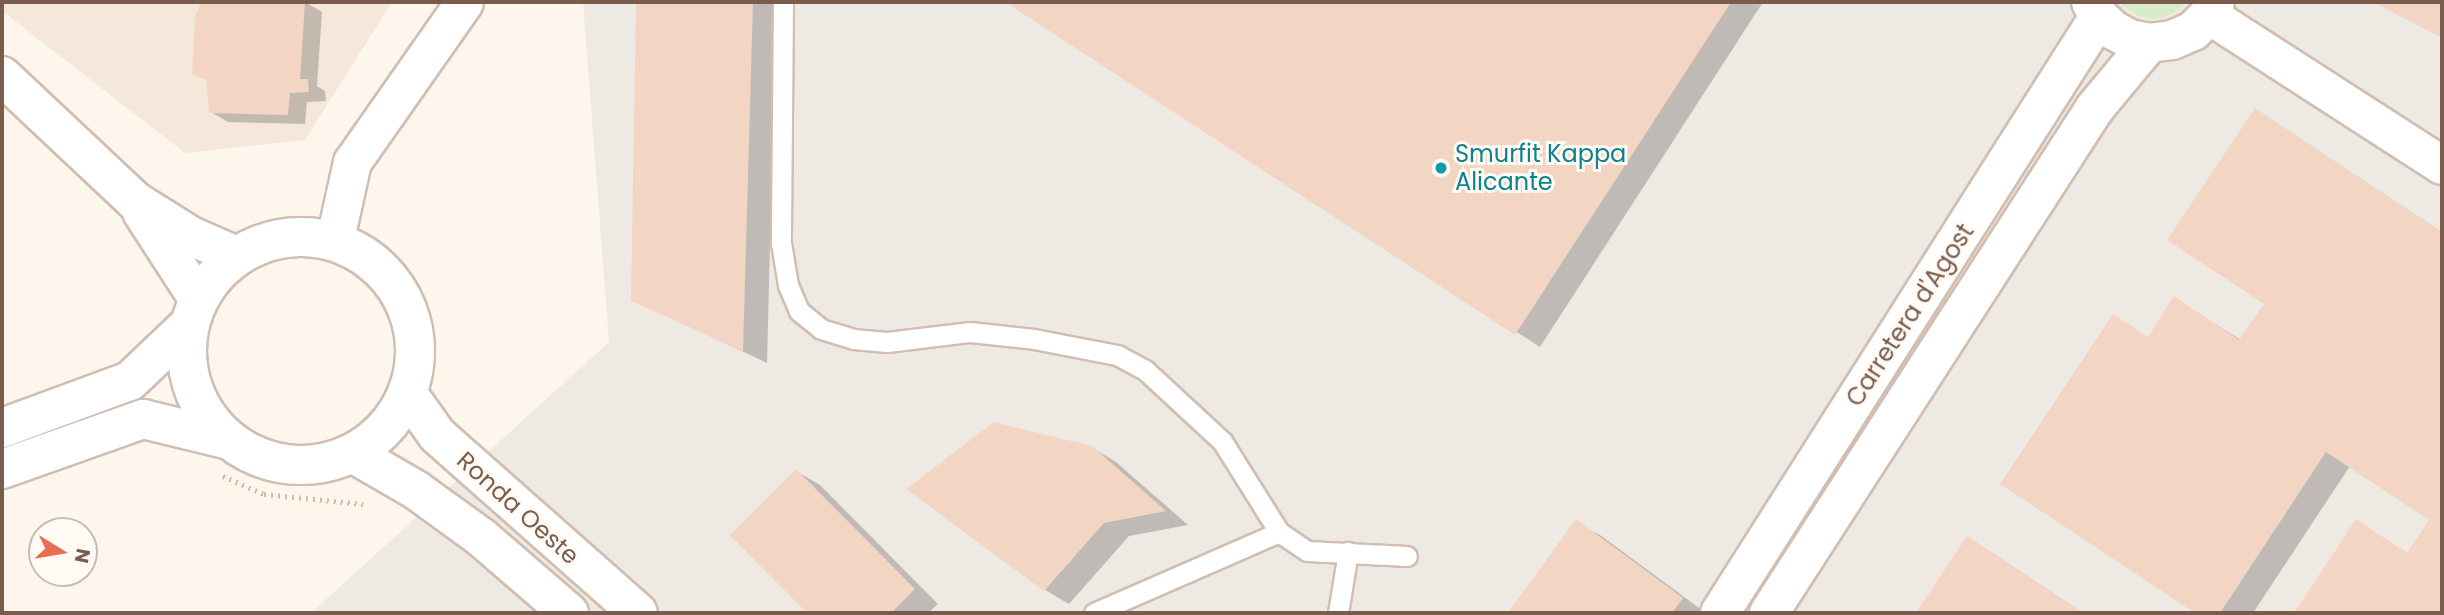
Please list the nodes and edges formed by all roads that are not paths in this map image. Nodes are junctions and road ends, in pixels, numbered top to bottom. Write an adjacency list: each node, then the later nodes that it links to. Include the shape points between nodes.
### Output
1 (464, 2): 9 (street, via 352,162)
2 (783, 2): 17 (lane, via 780,243 788,285 799,311 821,329 853,339 887,342 970,332 1117,355 1145,370 1222,441)
3 (2212, 8): 5 (main road, via 2193,31); 7 (street)
4 (2095, 9): 5 (main road, via 2113,30); 24 (main road, Carretera d'Agost)
5 (2149, 43): 25 (main road, Carretera d'Agost, via 2095,108)
6 (2, 76): 8 (main road)
7 (2442, 165)
8 (135, 201): 10 (main road, via 189,235); 11 (main road)
9 (335, 239): 10 (main road, via 281,235); 12 (main road, via 386,271 407,306 416,361)
10 (234, 255): 11 (main road)
11 (192, 312): 13 (main road, via 130,381); 15 (main road, via 188,382)
12 (408, 394): 14 (main road, via 396,416); 21 (main road, Ronda Oeste, via 437,435)
13 (2, 428)
14 (354, 454): 15 (main road, via 315,466); 20 (main road, Ronda Oeste, via 416,490 471,530)
15 (220, 456): 16 (main road, via 143,419)
16 (2, 469)
17 (1279, 531): 18 (lane, via 1307,551); 22 (lane)
18 (1348, 552): 19 (lane); 23 (lane)
19 (1407, 556)
20 (569, 613)
21 (638, 613)
22 (1094, 613)
23 (1338, 613)
24 (1720, 613)
25 (1769, 613)

